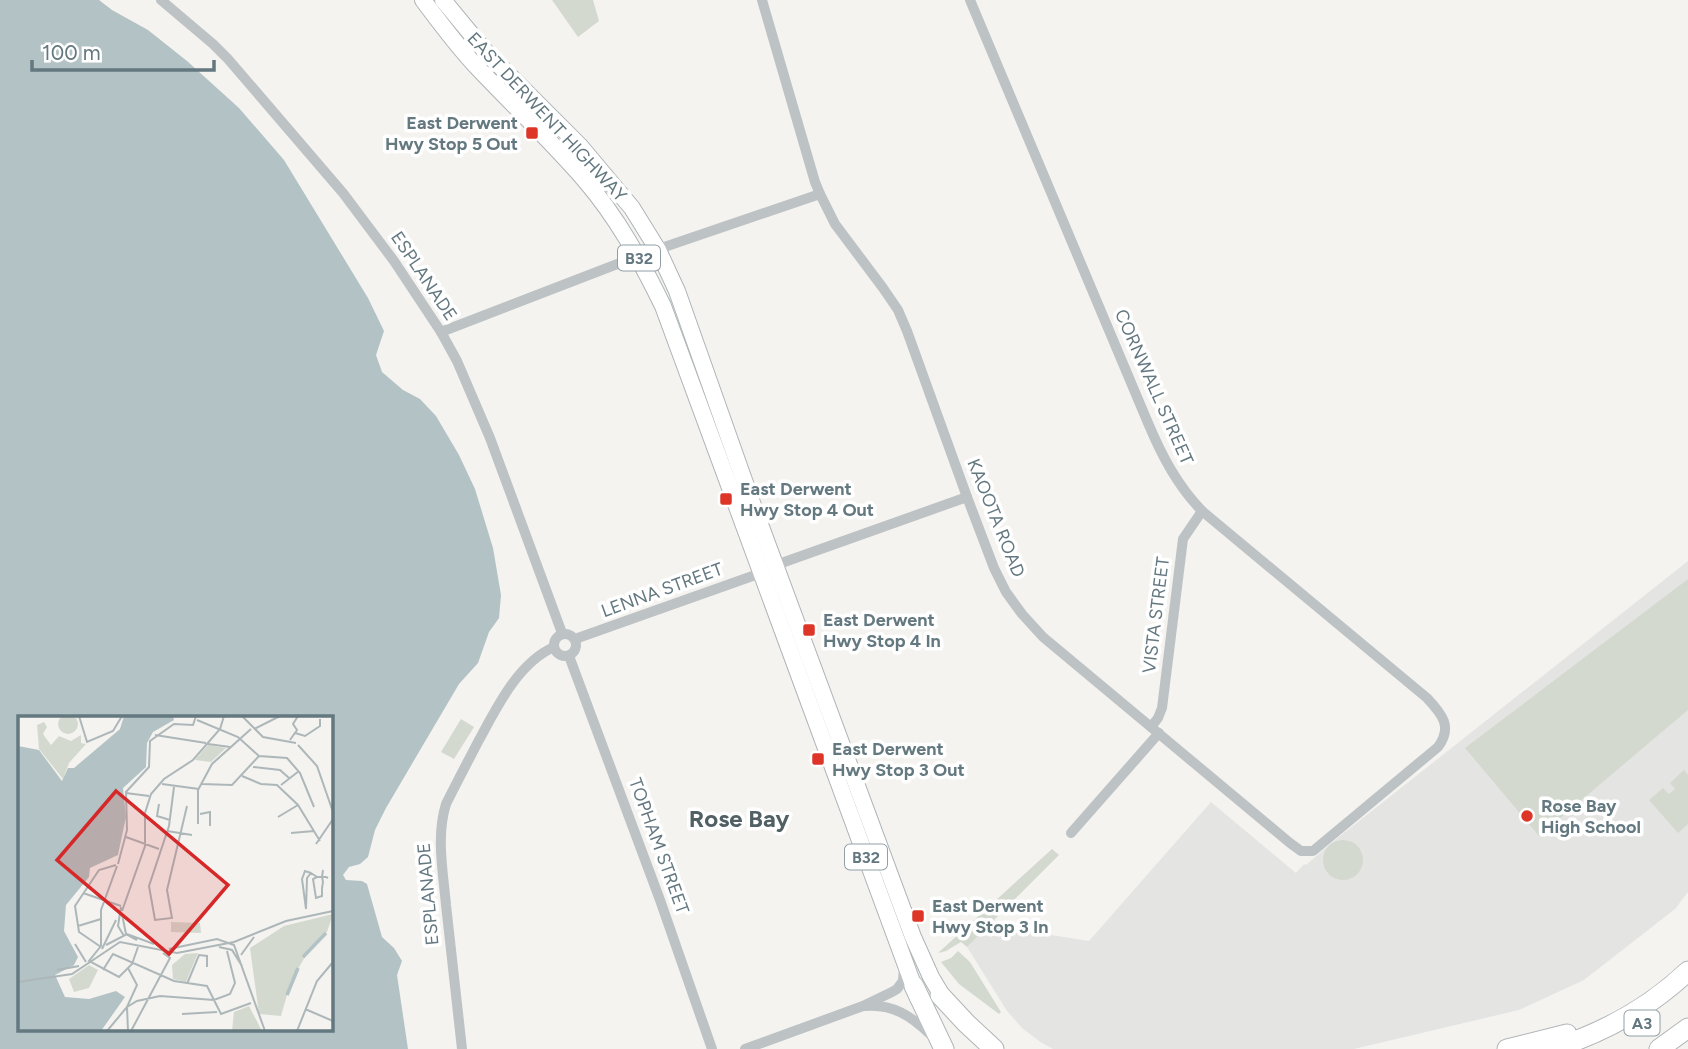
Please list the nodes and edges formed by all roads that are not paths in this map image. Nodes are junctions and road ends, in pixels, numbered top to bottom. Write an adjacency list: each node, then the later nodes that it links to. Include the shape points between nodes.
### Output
1 (161, 0): 9 (street, ESPLANADE, via 228,59 343,193)
2 (423, 0): 8 (main road, EAST DERWENT HIGHWAY / B32, via 475,65 584,179)
3 (443, 0): 7 (main road, EAST DERWENT HIGHWAY / B32, via 485,51 580,146 632,208)
4 (762, 0): 6 (street, KAOOTA ROAD)
5 (971, 0): 11 (street, CORNWALL STREET, via 1161,452)
6 (820, 194): 7 (street); 10 (street, KAOOTA ROAD, via 835,224 898,310)
7 (658, 250): 8 (street); 12 (main road, EAST DERWENT HIGHWAY / B32, via 677,291)
8 (638, 256): 9 (street); 12 (main road, EAST DERWENT HIGHWAY / B32, via 663,306)
9 (441, 332): 13 (street, ESPLANADE, via 490,438)
10 (967, 496): 12 (street, LENNA STREET); 17 (street, KAOOTA ROAD, via 994,568 1022,614 1043,637)
11 (1202, 511): 17 (street, VISTA STREET, via 1183,539 1162,708); 18 (street, CORNWALL STREET, via 1427,698 1440,711)
12 (768, 569): 14 (street, LENNA STREET); 20 (main road, EAST DERWENT HIGHWAY / B32); 24 (main road, EAST DERWENT HIGHWAY / B32)
13 (562, 634): 14 (street); 15 (street, via 554,640)
14 (575, 639): 16 (street, via 576,647)
15 (554, 647): 16 (street); 30 (street, ESPLANADE, via 527,665 500,701 442,817 443,873)
16 (569, 656): 31 (street, TOPHAM STREET)
17 (1155, 730): 18 (street, KAOOTA ROAD, via 1305,852 1316,849 1431,754); 19 (street)
18 (1446, 735)
19 (1071, 833)
20 (903, 956): 22 (main road, EAST DERWENT HIGHWAY / B32); 25 (street, via 900,985)
21 (1688, 971): 26 (highway, A3)
22 (914, 986): 28 (main road, EAST DERWENT HIGHWAY / B32); 33 (highway, B32)
23 (1688, 988): 37 (highway, A3, via 1650,1018)
24 (940, 995): 29 (main road, EAST DERWENT HIGHWAY / B32); 34 (highway)
25 (863, 1006): 28 (street, via 895,1009 912,1018); 32 (street)
26 (1628, 1016): 35 (highway); 36 (highway, A3)
27 (1688, 1028): 38 (highway, A3)
28 (933, 1041)
29 (978, 1046)
30 (462, 1049)
31 (712, 1049)
32 (745, 1049)
33 (944, 1049)
34 (994, 1049)
35 (1507, 1049)
36 (1552, 1049)
37 (1590, 1049)
38 (1659, 1049)

